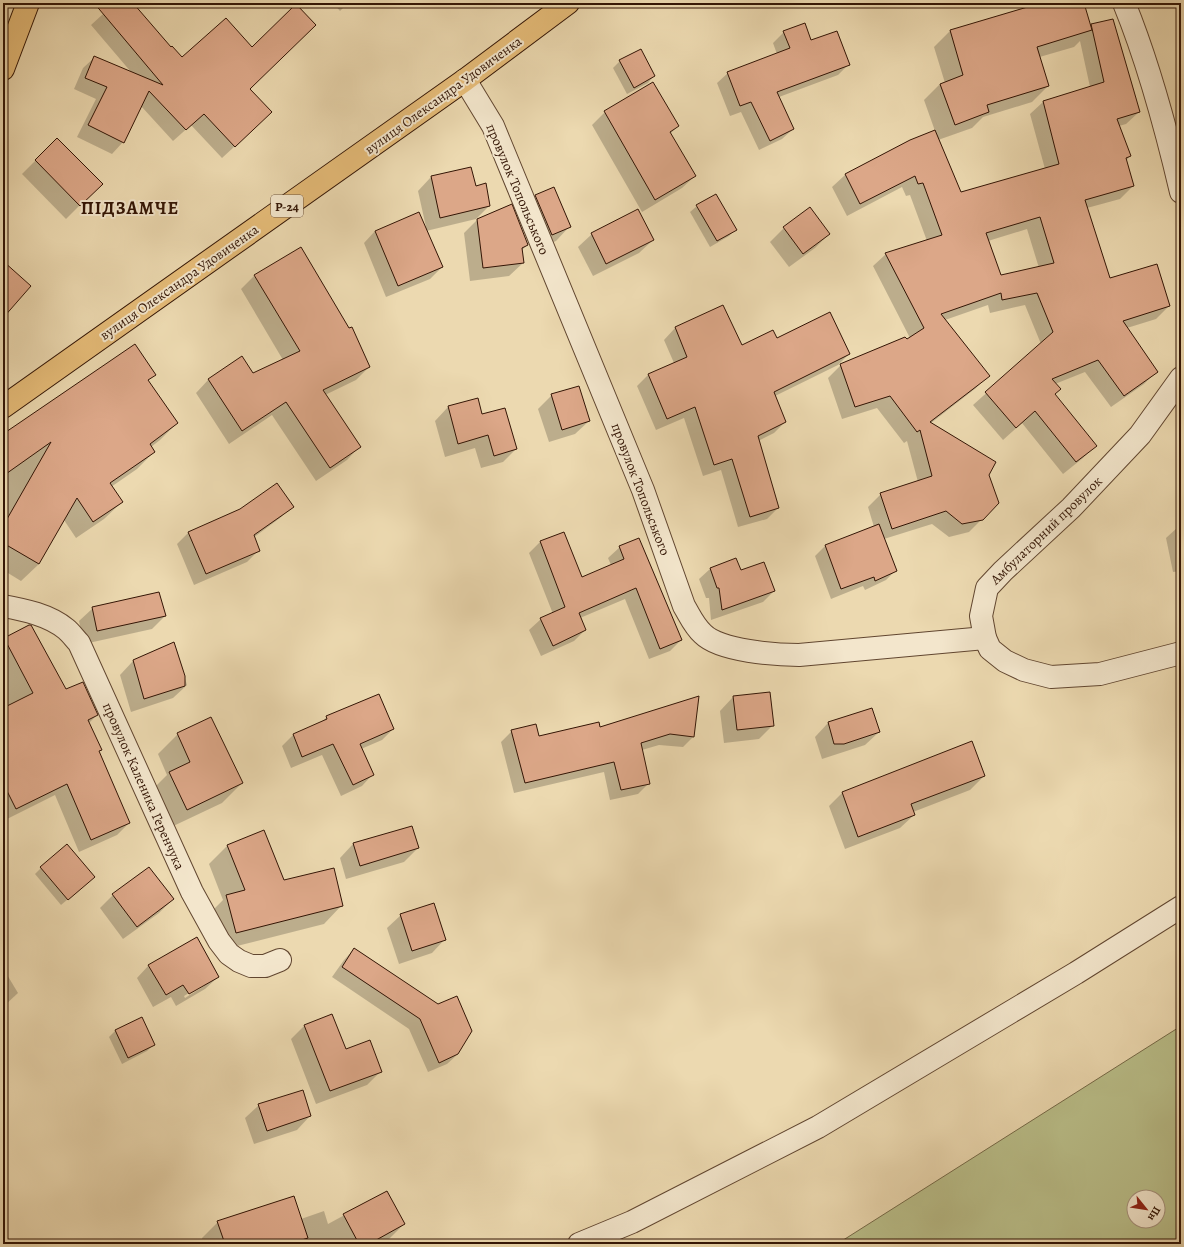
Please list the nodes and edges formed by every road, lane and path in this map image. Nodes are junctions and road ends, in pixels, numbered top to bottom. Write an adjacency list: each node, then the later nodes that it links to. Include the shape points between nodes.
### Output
1 (28, 3): 4 (main road)
2 (568, 3): 5 (main road, вулиця Олександра Удовиченка / Р-24)
3 (1124, 3): 6 (street, via 1165,124)
4 (3, 69)
5 (464, 80): 8 (main road, вулиця Олександра Удовиченка / Р-24); 10 (street, провулок Топольського, via 493,126 643,490 684,606 703,635 712,641 776,655)
6 (1181, 192)
7 (1181, 378): 10 (street, Амбулаторний провулок, via 1140,434 1071,508 987,588 981,616)
8 (3, 407)
9 (3, 606): 13 (street, провулок Каленика Геренчука, via 49,618 67,630 79,643 192,892 219,941 239,962 251,966 265,966)
10 (985, 638): 11 (street, Амбулаторний провулок, via 990,650 1005,661 1024,670 1051,677 1100,674)
11 (1181, 654)
12 (1181, 907): 14 (street, via 1076,973 818,1127 632,1222)
13 (280, 960)
14 (579, 1244)

